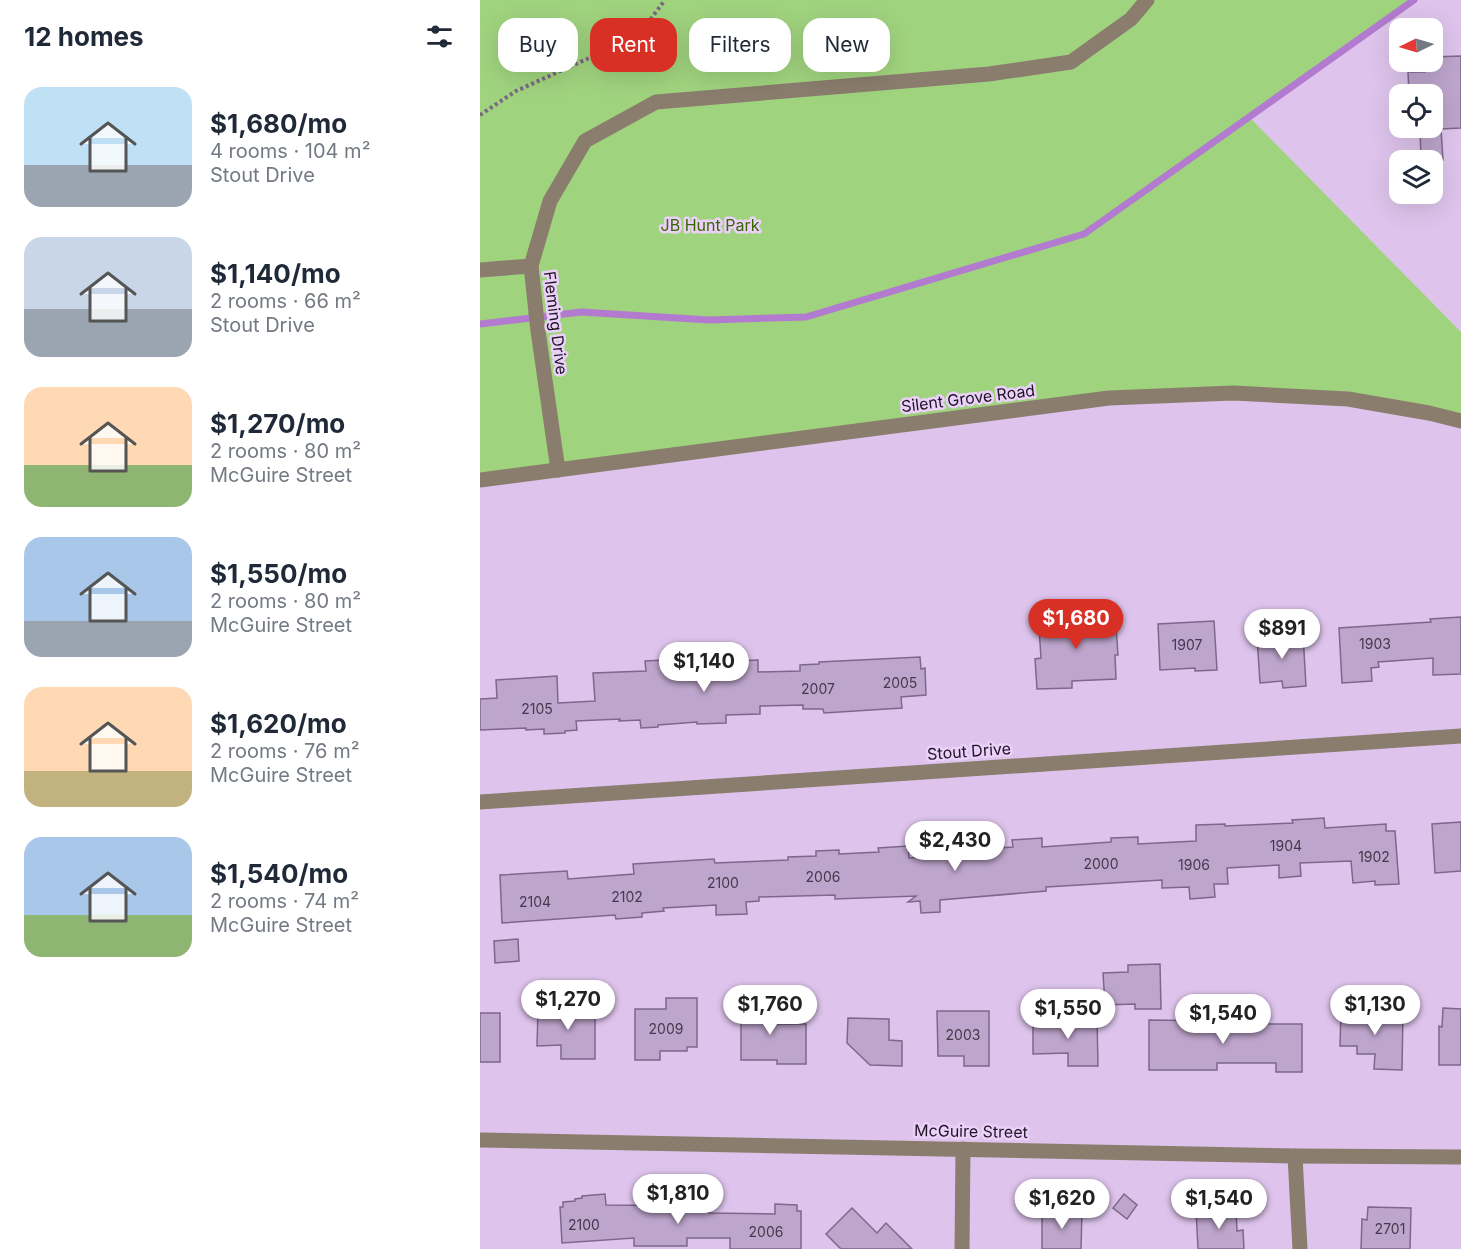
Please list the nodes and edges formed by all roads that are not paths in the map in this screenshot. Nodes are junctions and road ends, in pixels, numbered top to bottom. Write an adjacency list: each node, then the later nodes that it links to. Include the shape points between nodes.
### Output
1 (1147, 0): 2 (street, Fleming Drive, via 1131,20 1071,62 989,74 656,102 585,141 550,201)
2 (531, 266): 3 (street); 5 (street, Fleming Drive)
3 (480, 270)
4 (1461, 421): 5 (street, Silent Grove Road, via 1348,399 1233,393 1109,398)
5 (558, 470): 6 (street, Silent Grove Road)
6 (480, 480)
7 (1461, 736): 8 (street, Stout Drive)
8 (480, 802)
9 (480, 1140): 10 (street, McGuire Street)
10 (963, 1149): 11 (street, McGuire Street); 13 (street)
11 (1295, 1156): 12 (street, McGuire Street); 14 (street)
12 (1461, 1157)
13 (962, 1249)
14 (1300, 1249)

